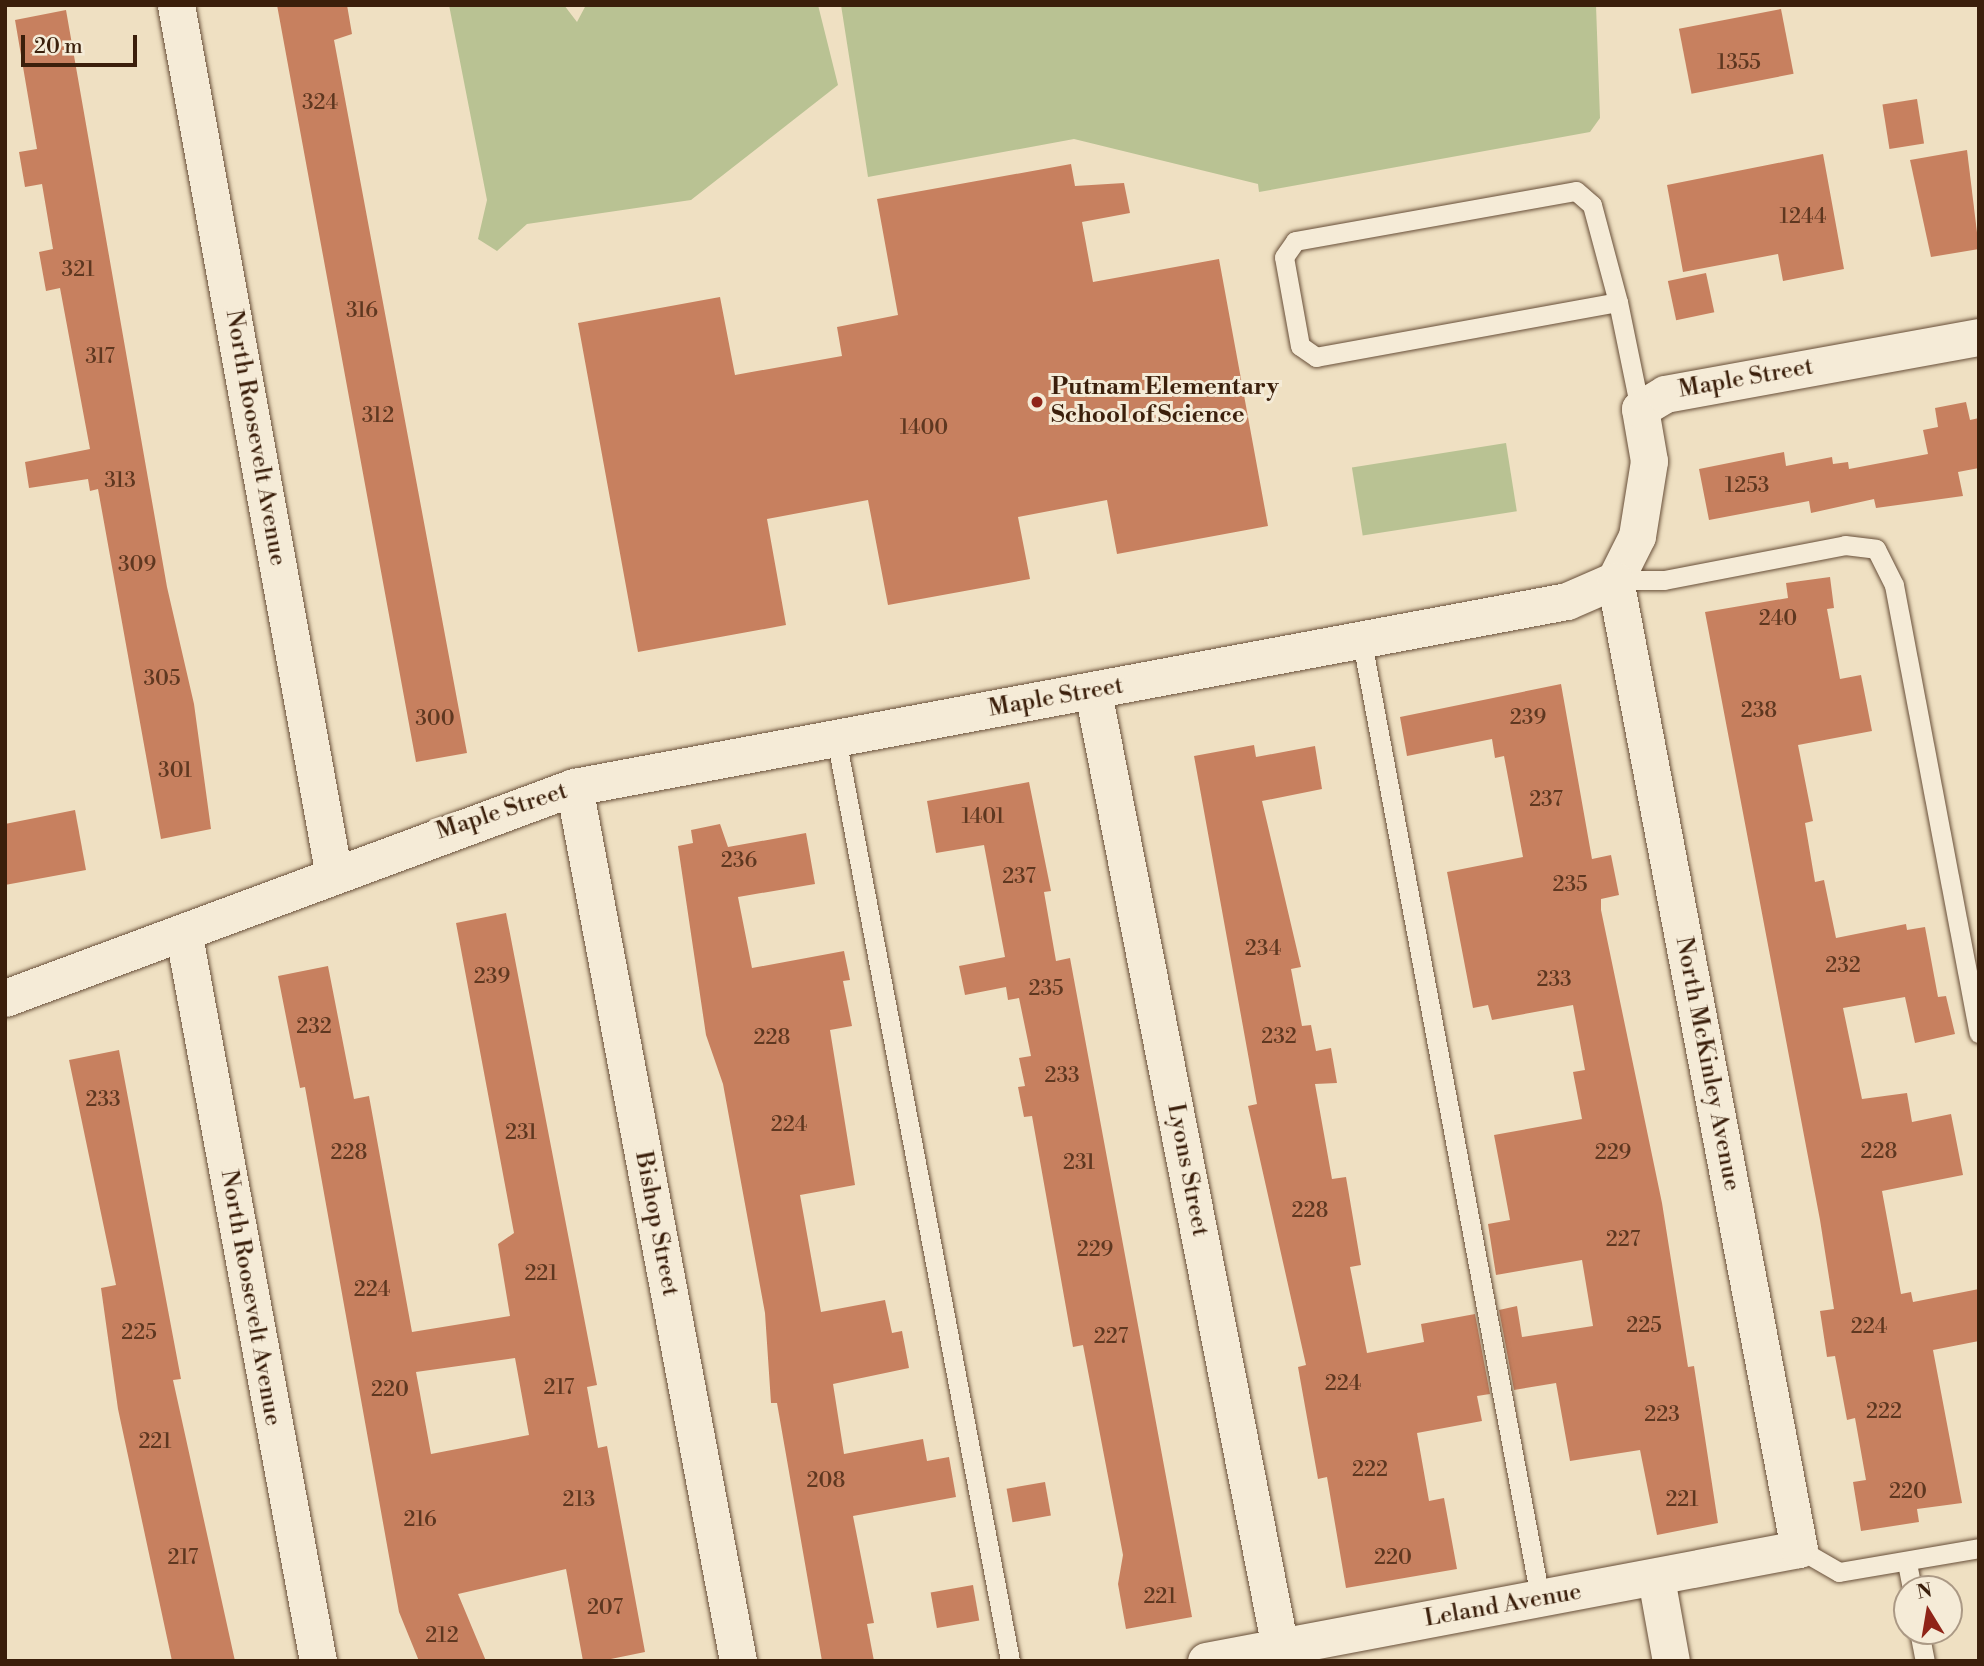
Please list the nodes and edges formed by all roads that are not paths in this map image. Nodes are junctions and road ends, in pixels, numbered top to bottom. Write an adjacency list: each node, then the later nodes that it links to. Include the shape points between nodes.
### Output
1 (176, 5): 10 (street, North Roosevelt Avenue)
2 (1618, 302): 2 (lane, via 1592,205 1576,191 1295,242 1284,257 1300,346 1316,357); 4 (lane)
3 (1979, 337): 4 (street, Maple Street, via 1665,394)
4 (1640, 409): 5 (street, via 1649,461 1637,536)
5 (1615, 580): 6 (street, Maple Street, via 1567,601); 13 (lane, via 1664,580 1845,545 1876,549 1894,585); 15 (street, North McKinley Avenue)
6 (1362, 642): 7 (street, Maple Street); 19 (lane)
7 (1093, 692): 8 (street, Maple Street); 20 (street, Lyons Street)
8 (836, 738): 9 (street, Maple Street); 23 (lane)
9 (573, 787): 10 (street, Maple Street); 22 (street, Bishop Street)
10 (333, 872): 11 (street, Maple Street)
11 (184, 936): 12 (street, Maple Street); 21 (street, North Roosevelt Avenue)
12 (5, 998)
13 (1979, 1033)
14 (1979, 1548): 16 (lane)
15 (1799, 1549): 16 (lane, via 1839,1572); 18 (street, Leland Avenue)
16 (1906, 1563): 17 (lane)
17 (1909, 1575)
18 (1656, 1578): 19 (street, Leland Avenue); 25 (street)
19 (1540, 1598): 20 (street, Leland Avenue)
20 (1280, 1648): 24 (street, Leland Avenue)
21 (318, 1661)
22 (738, 1661)
23 (1010, 1661)
24 (1206, 1661)
25 (1671, 1661)

